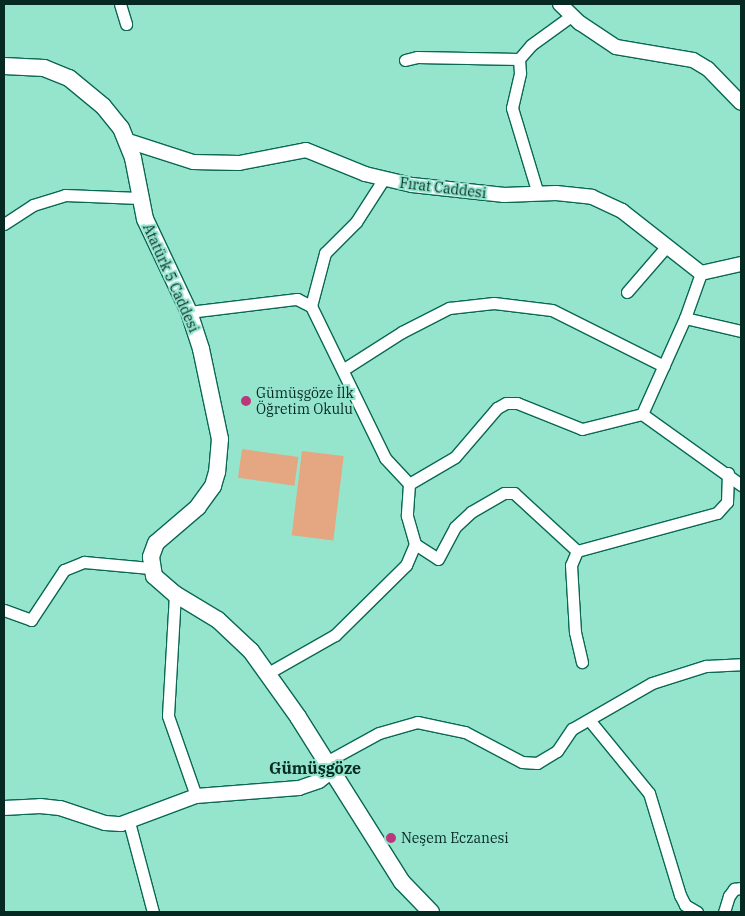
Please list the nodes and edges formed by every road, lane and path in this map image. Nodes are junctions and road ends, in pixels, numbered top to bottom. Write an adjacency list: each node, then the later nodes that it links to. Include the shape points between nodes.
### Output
1 (120, 4): 4 (street)
2 (560, 4): 3 (street)
3 (570, 16): 5 (street, via 531,45); 8 (street, via 605,41 626,50 693,60 708,69)
4 (126, 24)
5 (519, 59): 6 (street, via 418,57); 11 (street, via 520,72 512,108)
6 (405, 60)
7 (4, 66): 9 (main road, via 44,68 69,78 103,106)
8 (741, 103)
9 (128, 141): 10 (street, Fırat Caddesi, via 179,159 220,164 306,150); 12 (main road, Atatürk 5 Caddesi)
10 (383, 180): 11 (street, Fırat Caddesi, via 476,193); 18 (street, via 356,222 325,253)
11 (538, 194): 14 (street, Fırat Caddesi, via 574,194 606,203 622,211)
12 (139, 198): 13 (street, via 65,194 33,205); 19 (main road, Atatürk 5 Caddesi, via 156,245)
13 (4, 224)
14 (666, 247): 16 (street, Fırat Caddesi); 17 (street)
15 (741, 264): 16 (street)
16 (701, 273): 20 (street)
17 (627, 292)
18 (311, 306): 19 (street, via 297,299); 23 (street)
19 (189, 312): 30 (main road, Atatürk 5 Caddesi, via 209,381 220,456 206,497 156,543)
20 (685, 318): 21 (street); 22 (street)
21 (741, 331)
22 (664, 366): 23 (street, via 552,310 494,303 449,308 402,332); 24 (street)
23 (344, 369): 26 (street, via 385,458)
24 (642, 414): 25 (street); 26 (street, via 582,429 517,403 506,404 497,408 454,457)
25 (728, 473): 27 (street); 29 (street, via 727,502 717,513)
26 (409, 484): 28 (street, via 407,516)
27 (741, 485)
28 (415, 544): 29 (street, via 438,558 455,527 471,512 508,492 514,493); 35 (street, via 399,573 343,628 325,642)
29 (577, 551): 33 (street, via 571,565 575,632)
30 (150, 568): 31 (main road, via 159,582); 32 (street, via 84,562 64,570 31,620)
31 (175, 594): 35 (main road, via 218,620 252,651); 38 (street, via 168,716)
32 (4, 610)
33 (582, 662)
34 (741, 664): 36 (street, via 706,666 658,680)
35 (268, 673): 37 (main road)
36 (590, 721): 37 (street, via 572,729 557,751 537,764 522,762 465,732 417,722 379,733); 44 (street, via 649,793 680,895 685,905)
37 (329, 766): 38 (street, via 319,781 299,788); 43 (main road, via 402,882)
38 (196, 796): 40 (street)
39 (4, 808): 40 (street, via 60,808 105,823)
40 (129, 822): 42 (street)
41 (741, 888): 45 (street, via 734,889 729,896)
42 (153, 912)
43 (431, 912)
44 (697, 912)
45 (724, 912)

